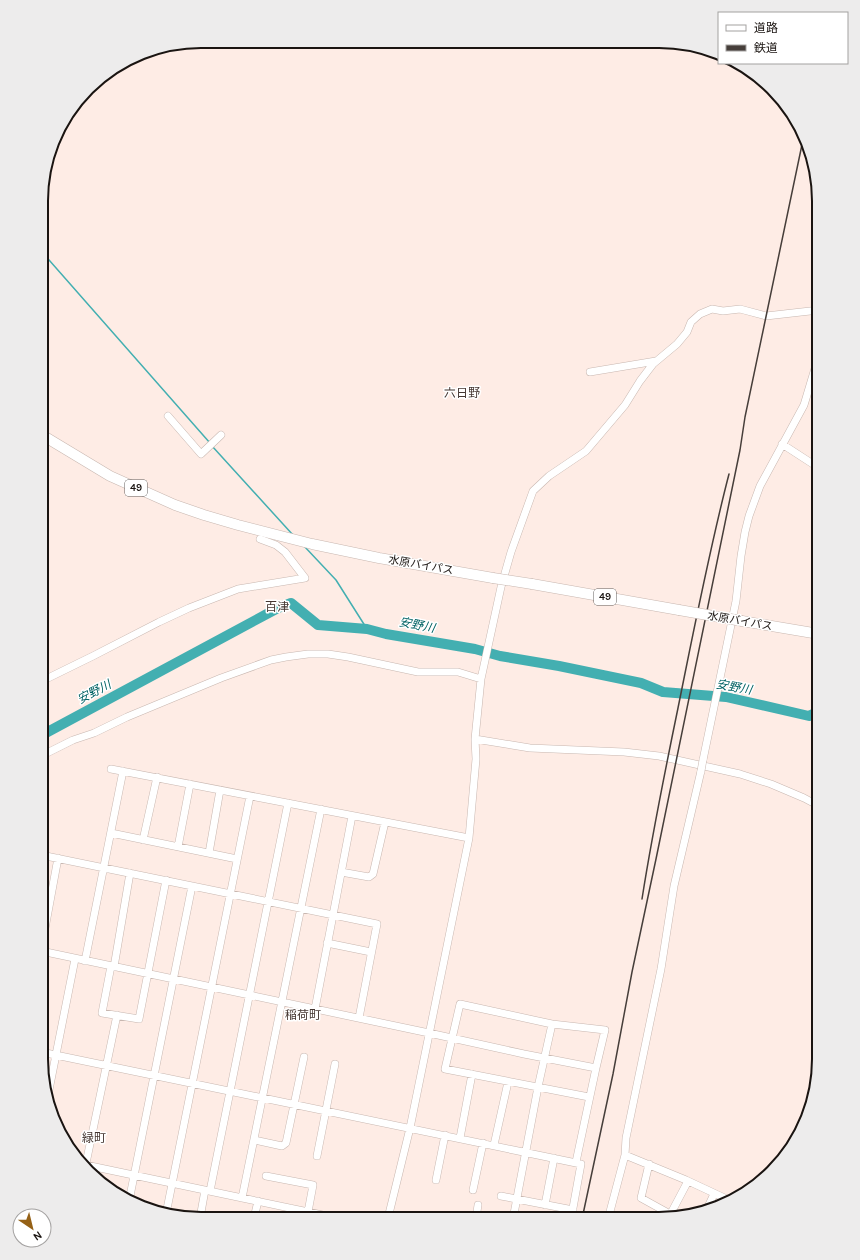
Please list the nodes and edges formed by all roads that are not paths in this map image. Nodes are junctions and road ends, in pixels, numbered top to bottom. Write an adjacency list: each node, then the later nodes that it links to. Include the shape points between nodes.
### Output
1 (812, 311): 2 (street, via 766,316 740,309 712,309 700,314 691,322 677,344)
2 (656, 361): 3 (street); 13 (street, via 621,410 586,450 549,476 532,493 501,587)
3 (590, 372)
4 (812, 378): 8 (street, via 804,405)
5 (168, 416): 6 (street, via 200,454)
6 (221, 435)
7 (48, 439): 11 (highway, 水原バイパス / 49, bridge, via 116,479 175,505 312,544 379,558)
8 (782, 444): 9 (street); 87 (street, bridge, via 760,486 744,532 736,601 674,886 661,969 626,1138)
9 (812, 463)
10 (260, 539): 12 (street, via 276,545 305,578 238,589 165,619)
11 (812, 633)
12 (48, 677)
13 (481, 679): 14 (street); 15 (street, via 458,672 418,672 328,654 286,657 228,675)
14 (475, 739): 22 (street, via 530,748 659,756 740,774 771,784); 28 (street, via 476,759)
15 (48, 753)
16 (111, 768): 17 (street)
17 (123, 771): 18 (street); 27 (street)
18 (157, 777): 19 (street); 29 (street)
19 (190, 784): 20 (street); 30 (street)
20 (220, 790): 21 (street); 31 (street)
21 (250, 796): 23 (street); 34 (street)
22 (812, 802)
23 (288, 803): 24 (street); 41 (street)
24 (321, 809): 25 (street); 42 (street)
25 (352, 816): 26 (street); 36 (street)
26 (385, 822): 28 (street); 36 (street, via 373,874 369,877)
27 (110, 833): 29 (street); 35 (street)
28 (469, 838): 60 (street)
29 (143, 840): 30 (street)
30 (178, 847): 31 (street)
31 (209, 853): 34 (street)
32 (48, 856): 33 (street)
33 (58, 858): 35 (street); 43 (street)
34 (237, 859): 40 (street)
35 (104, 868): 37 (street); 49 (street)
36 (341, 872): 44 (street)
37 (130, 873): 38 (street); 50 (street)
38 (166, 880): 39 (street); 51 (street)
39 (192, 886): 40 (street); 52 (street)
40 (230, 894): 41 (street); 53 (street)
41 (268, 901): 42 (street); 54 (street)
42 (301, 908): 44 (street); 55 (street)
43 (48, 913)
44 (333, 914): 45 (street); 46 (street, via 377,924)
45 (327, 943): 46 (street); 56 (street)
46 (372, 952): 58 (street)
47 (48, 953): 48 (street)
48 (75, 959): 49 (street); 63 (street)
49 (86, 961): 50 (street)
50 (113, 966): 51 (street); 57 (street, via 102,1013)
51 (148, 974): 52 (street); 57 (street, via 139,1019)
52 (173, 979): 53 (street); 70 (street)
53 (211, 987): 54 (street); 72 (street)
54 (249, 995): 55 (street); 75 (street)
55 (282, 1002): 56 (street); 77 (street)
56 (315, 1009): 58 (street)
57 (117, 1016): 67 (street)
58 (359, 1018): 60 (street)
59 (552, 1024): 61 (street, via 460,1004); 65 (street); 68 (street, via 605,1030)
60 (429, 1033): 61 (street); 80 (street)
61 (452, 1038): 65 (street); 69 (street, via 445,1069)
62 (48, 1053): 63 (street)
63 (56, 1055): 67 (street); 73 (street)
64 (304, 1057): 78 (street)
65 (544, 1058): 68 (street); 74 (street)
66 (336, 1064): 79 (street)
67 (107, 1066): 70 (street); 90 (street)
68 (596, 1068): 76 (street)
69 (472, 1074): 71 (street); 82 (street)
70 (154, 1075): 72 (street); 94 (street)
71 (508, 1082): 74 (street); 85 (street)
72 (192, 1083): 75 (street); 98 (street)
73 (50, 1084)
74 (538, 1087): 76 (street); 86 (street)
75 (230, 1091): 77 (street); 99 (street)
76 (589, 1097): 91 (street)
77 (263, 1098): 78 (street); 83 (street)
78 (294, 1104): 79 (street); 83 (street, via 286,1143 282,1146)
79 (326, 1110): 80 (street); 88 (street)
80 (410, 1128): 81 (street); 117 (street)
81 (445, 1135): 82 (street); 96 (street)
82 (460, 1138): 84 (street)
83 (254, 1140): 104 (street)
84 (483, 1143): 85 (street); 100 (street)
85 (494, 1145): 86 (street)
86 (525, 1152): 89 (street); 106 (street)
87 (625, 1155): 92 (street); 122 (street)
88 (317, 1156)
89 (554, 1158): 91 (street); 110 (street)
90 (85, 1159)
91 (576, 1162): 121 (street, via 581,1164)
92 (649, 1164): 97 (street); 123 (street, via 641,1198)
93 (93, 1167): 94 (street)
94 (134, 1175): 98 (street); 102 (street)
95 (266, 1176): 116 (street, via 313,1186)
96 (436, 1180)
97 (688, 1181): 101 (street); 124 (street)
98 (172, 1183): 99 (street); 111 (street)
99 (207, 1190): 104 (street); 113 (street)
100 (473, 1190)
101 (714, 1194): 105 (street); 108 (street)
102 (130, 1195)
103 (501, 1196): 106 (street)
104 (242, 1198): 107 (street)
105 (723, 1198)
106 (517, 1200): 110 (street); 119 (street)
107 (258, 1201): 112 (street); 114 (street)
108 (710, 1203)
109 (478, 1205): 118 (street)
110 (545, 1205): 120 (street)
111 (167, 1208)
112 (290, 1208): 115 (street); 116 (street)
113 (202, 1212)
114 (255, 1212)
115 (289, 1212)
116 (308, 1212)
117 (389, 1212)
118 (477, 1212)
119 (514, 1212)
120 (562, 1212)
121 (573, 1212)
122 (610, 1212)
123 (663, 1212)
124 (671, 1212)

